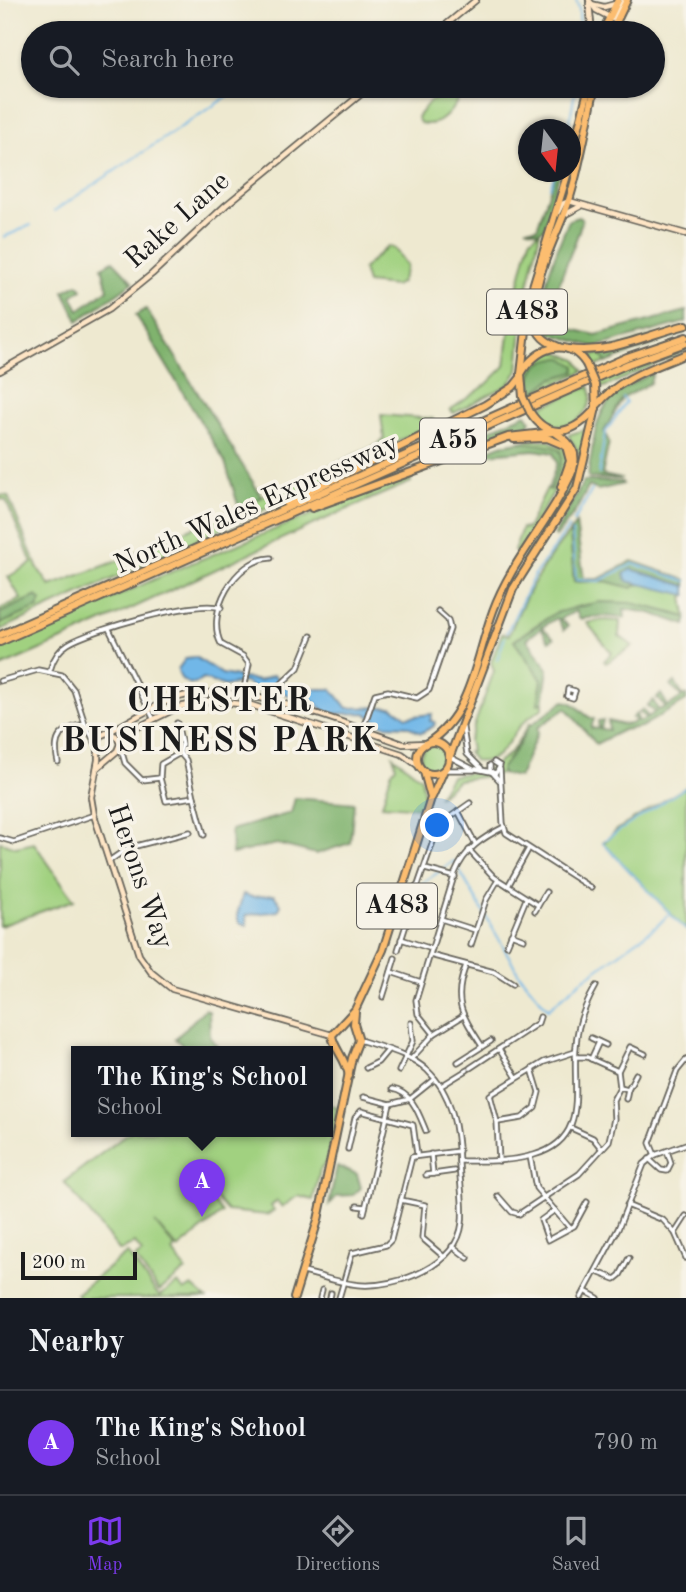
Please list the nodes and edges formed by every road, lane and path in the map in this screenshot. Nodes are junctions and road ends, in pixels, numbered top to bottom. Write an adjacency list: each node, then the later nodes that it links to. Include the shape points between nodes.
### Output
1 (476, 0): 6 (street)
2 (625, 0): 5 (highway)
3 (589, 1): 4 (street, via 604,7); 5 (street); 7 (street)
4 (616, 2): 5 (highway)
5 (613, 19)
6 (451, 21)
7 (591, 21)
8 (356, 98): 24 (street, Rake Lane, via 109,309)
9 (586, 98): 11 (highway)
10 (592, 98): 13 (highway, A483)
11 (581, 119)
12 (565, 182): 16 (highway, A483)
13 (569, 201): 14 (street); 15 (highway, A483); 16 (street)
14 (582, 205): 15 (street); 17 (street)
15 (562, 216): 21 (highway, A483, via 540,284 535,319 540,336)
16 (553, 220): 25 (highway, A483, via 530,296)
17 (686, 234)
18 (686, 325): 22 (highway, via 608,349)
19 (686, 337): 32 (highway, North Wales Expressway / A55, via 616,363)
20 (686, 343): 30 (highway, North Wales Expressway / A55, via 628,364)
21 (559, 347): 22 (highway); 25 (highway, via 537,353)
22 (568, 349): 26 (highway, bridge, via 586,364 595,385)
23 (686, 354): 26 (highway, via 621,384)
24 (0, 371)
25 (521, 376): 27 (highway, bridge, via 530,412); 32 (highway, via 506,393 473,411)
26 (596, 407): 27 (highway, via 578,427); 48 (highway, via 577,488 513,589)
27 (554, 432): 28 (highway, via 515,435); 29 (highway, via 572,446 575,461)
28 (474, 450): 29 (highway, via 527,437 561,443 570,461); 30 (highway)
29 (559, 496): 52 (highway, via 500,593 459,710 444,731)
30 (222, 544): 38 (highway, North Wales Expressway / A55)
31 (271, 558): 33 (street, via 250,563 239,572)
32 (169, 560): 36 (highway, North Wales Expressway / A55)
33 (221, 608): 35 (street, via 207,604 183,608); 41 (street, via 216,636 225,649 246,660)
34 (438, 611): 49 (street, via 450,629 427,692 411,698 384,691 375,694)
35 (108, 628): 39 (street, via 65,646); 43 (street)
36 (0, 635)
37 (311, 636): 42 (street, via 298,667 282,682)
38 (0, 642)
39 (50, 670): 40 (street); 47 (street, via 72,685)
40 (0, 681)
41 (243, 694): 42 (street); 43 (street, via 179,697)
42 (273, 702): 44 (street); 49 (street)
43 (149, 710): 45 (street); 50 (street)
44 (271, 711): 45 (street, via 209,701 179,706); 51 (street)
45 (153, 718): 53 (street, via 134,729)
46 (177, 723): 55 (street)
47 (86, 726): 50 (street); 54 (street); 58 (street, via 65,729 57,737)
48 (463, 726): 57 (highway); 64 (street, via 467,754 478,769)
49 (361, 730): 51 (street); 52 (street, via 403,744)
50 (105, 734): 53 (street, via 115,735); 54 (street)
51 (359, 740): 62 (street, via 402,754)
52 (426, 743): 57 (highway, via 443,745); 62 (highway, via 417,754)
53 (120, 745): 56 (street, Herons Way); 59 (street)
54 (98, 747): 56 (street); 60 (street, Herons Way)
55 (180, 754): 65 (street, via 161,764); 67 (street, via 186,760)
56 (110, 755): 59 (street); 60 (street, Herons Way)
57 (450, 757): 63 (highway); 63 (street, via 474,770)
58 (58, 762)
59 (125, 762): 65 (street, via 142,780)
60 (97, 768): 71 (street, Herons Way, via 91,797)
61 (500, 769): 64 (street); 64 (street, via 492,764); 66 (street)
62 (422, 770): 63 (highway, via 434,775); 68 (highway)
63 (445, 770): 68 (highway, A483)
64 (493, 773): 66 (street)
65 (160, 778): 67 (street, via 166,801)
66 (500, 782): 73 (street)
67 (194, 797): 76 (street)
68 (431, 798): 110 (highway, A483, via 383,950)
69 (470, 803): 70 (street)
70 (458, 811): 72 (street); 78 (street)
71 (94, 815): 77 (street, via 14,842); 81 (street, Herons Way)
72 (450, 817)
73 (504, 827): 78 (street); 80 (street)
74 (437, 830): 82 (street)
75 (190, 832): 81 (street, via 128,848)
76 (204, 835)
77 (0, 838)
78 (475, 843): 79 (street)
79 (469, 850): 83 (street); 84 (street)
80 (528, 850): 85 (street); 86 (street)
81 (109, 861): 117 (street, Herons Way, via 139,954 162,982 194,996)
82 (425, 869): 83 (street); 87 (street)
83 (455, 877): 92 (street)
84 (498, 880): 85 (street); 94 (street)
85 (508, 886): 89 (street)
86 (591, 888)
87 (413, 890)
88 (545, 892): 90 (street)
89 (526, 899): 90 (street); 95 (street)
90 (538, 905): 91 (street)
91 (535, 911)
92 (442, 919): 94 (street); 100 (street)
93 (406, 925): 96 (street)
94 (475, 930): 98 (street)
95 (511, 934): 97 (street); 99 (street)
96 (401, 939): 100 (street); 101 (street)
97 (524, 939)
98 (471, 945)
99 (507, 945)
100 (432, 949): 102 (street)
101 (398, 950)
102 (430, 955): 104 (street); 106 (street)
103 (395, 958): 105 (street)
104 (466, 965): 107 (street, via 494,972); 111 (street, via 458,991)
105 (391, 972): 106 (street); 109 (street)
106 (421, 982): 116 (street, via 416,1007)
107 (513, 984)
108 (596, 986): 127 (street, via 579,1021)
109 (383, 997)
110 (355, 1010): 114 (highway, A483); 115 (highway, A483)
111 (463, 1016): 116 (street); 123 (street)
112 (540, 1017): 124 (street)
113 (411, 1023): 129 (street, via 414,1037)
114 (340, 1026): 115 (highway); 117 (highway, A483)
115 (355, 1029): 121 (highway, A483)
116 (434, 1034): 131 (street)
117 (332, 1035): 126 (highway)
118 (591, 1038): 120 (street)
119 (491, 1041): 123 (street)
120 (599, 1041): 122 (street); 132 (street)
121 (358, 1043): 125 (street); 126 (highway, via 349,1052); 140 (highway)
122 (606, 1045)
123 (482, 1046): 134 (street)
124 (499, 1049): 141 (street); 143 (street)
125 (388, 1050): 129 (street); 135 (street)
126 (341, 1051): 140 (highway)
127 (575, 1052): 130 (street); 136 (street)
128 (645, 1054): 137 (street, via 630,1047)
129 (405, 1055): 131 (street); 138 (street)
130 (577, 1058): 132 (street); 155 (street, via 577,1104)
131 (412, 1059): 142 (street)
132 (591, 1059): 137 (street)
133 (686, 1060): 164 (street, via 677,1071 650,1143)
134 (458, 1062)
135 (366, 1068)
136 (532, 1069): 141 (street); 154 (street, via 538,1092 535,1108 522,1118)
137 (618, 1071): 144 (street)
138 (399, 1072)
139 (636, 1074): 146 (street)
140 (349, 1076): 187 (highway, via 318,1220)
141 (517, 1078): 148 (street)
142 (435, 1079): 143 (street); 150 (street)
143 (441, 1086): 160 (street, via 452,1109)
144 (620, 1087): 146 (street); 158 (street, via 613,1100 612,1132)
145 (392, 1089): 150 (street)
146 (628, 1089): 151 (street)
147 (486, 1090): 148 (street)
148 (490, 1095): 154 (street)
149 (363, 1097): 152 (street)
150 (410, 1099): 152 (street); 156 (street)
151 (626, 1099)
152 (390, 1104): 153 (street)
153 (386, 1117): 159 (street, via 360,1109); 162 (street, via 414,1125); 177 (street, via 364,1210)
154 (497, 1122): 168 (street)
155 (571, 1128): 158 (street, via 593,1138); 165 (street, via 552,1148)
156 (426, 1131)
157 (686, 1144): 161 (street)
158 (601, 1148): 173 (street, via 569,1182)
159 (348, 1149)
160 (459, 1151): 163 (street); 167 (street)
161 (667, 1151): 164 (street); 166 (street, via 671,1163 667,1171)
162 (417, 1154): 163 (street); 174 (street, via 411,1159)
163 (431, 1154): 170 (street)
164 (655, 1155): 166 (street)
165 (530, 1156): 168 (street); 173 (street, via 533,1182)
166 (649, 1159): 176 (street)
167 (459, 1161): 168 (street); 182 (street, via 462,1223)
168 (499, 1161)
169 (454, 1171): 170 (street)
170 (433, 1174): 171 (street)
171 (426, 1175)
172 (498, 1196): 173 (street, via 516,1214)
173 (545, 1197): 178 (street)
174 (401, 1200): 183 (street, via 425,1205 422,1238); 189 (street, via 389,1243 352,1253)
175 (587, 1202): 180 (street)
176 (627, 1205): 181 (street, via 663,1220); 188 (street)
177 (357, 1206)
178 (555, 1210): 180 (street); 180 (street, via 541,1220 548,1240)
179 (686, 1216): 181 (street)
180 (569, 1227)
181 (675, 1233): 186 (street)
182 (452, 1246): 183 (street); 184 (street)
183 (443, 1256): 189 (street, via 405,1279 372,1285)
184 (468, 1258)
185 (629, 1258): 188 (street, via 615,1279)
186 (686, 1258)
187 (301, 1272): 189 (street); 192 (highway)
188 (597, 1272): 191 (street)
189 (343, 1281): 194 (street)
190 (322, 1290): 193 (street)
191 (585, 1291): 195 (street); 196 (street)
192 (294, 1298)
193 (320, 1298)
194 (339, 1298)
195 (581, 1298)
196 (598, 1298)

